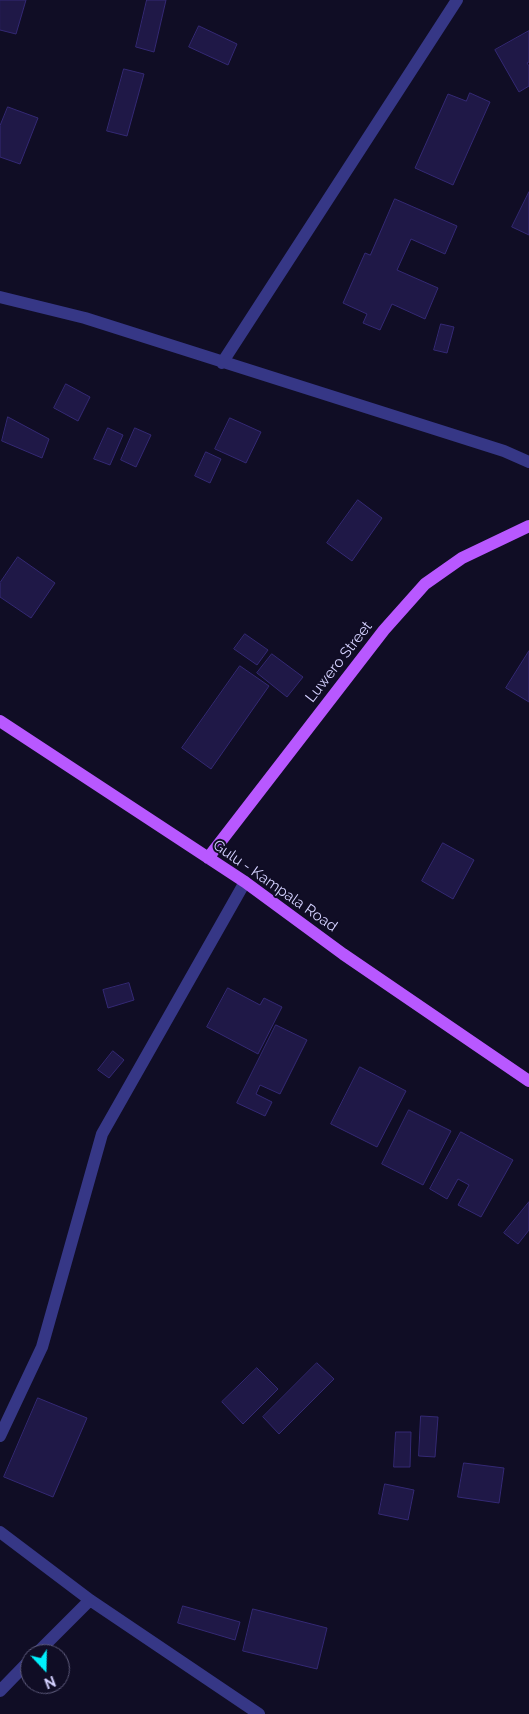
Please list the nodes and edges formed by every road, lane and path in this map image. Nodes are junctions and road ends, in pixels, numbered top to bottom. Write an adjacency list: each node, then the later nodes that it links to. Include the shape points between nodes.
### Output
1 (457, 0): 3 (street)
2 (0, 297): 3 (street, via 85,318)
3 (222, 363): 4 (street, via 504,451)
4 (529, 462)
5 (529, 526): 7 (main road, Luwero Street, via 462,558 425,584 384,630)
6 (0, 722): 7 (main road, Gulu - Kampala Road)
7 (208, 858): 8 (main road, Gulu - Kampala Road)
8 (245, 882): 9 (main road, Gulu - Kampala Road); 10 (street, via 102,1134 42,1347)
9 (529, 1081)
10 (0, 1436)
11 (0, 1532): 12 (street)
12 (90, 1600): 13 (street); 16 (street)
13 (46, 1644)
14 (20, 1670): 15 (street)
15 (0, 1690)
16 (259, 1714)

